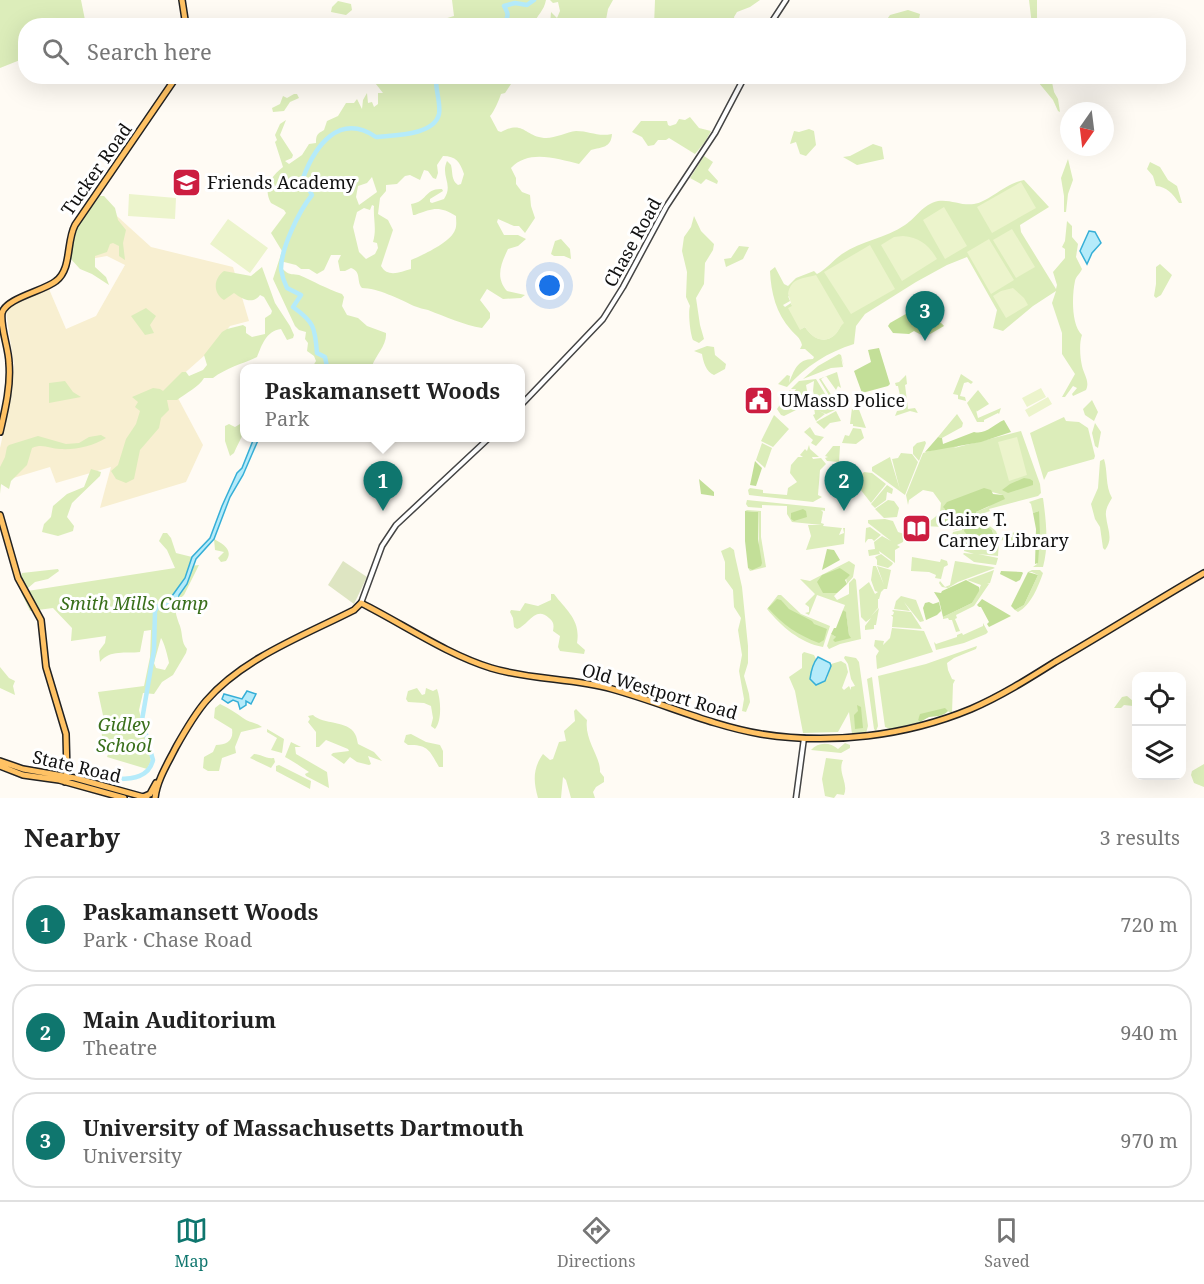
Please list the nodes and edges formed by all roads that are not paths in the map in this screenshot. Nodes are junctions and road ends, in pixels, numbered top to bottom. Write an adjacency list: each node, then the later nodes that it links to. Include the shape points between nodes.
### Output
1 (182, 0): 3 (main road)
2 (786, 0): 4 (street)
3 (185, 18)
4 (774, 18)
5 (172, 84): 8 (main road, Tucker Road, via 75,225 61,276 4,309 10,369)
6 (741, 84): 7 (street, Chase Road, via 603,319)
7 (525, 401)
8 (0, 432)
9 (485, 442): 12 (street, via 396,525 382,546)
10 (0, 514): 17 (main road, via 18,578 41,620 46,667 66,734)
11 (1204, 573): 13 (main road, Old Westport Road, via 971,709 890,732)
12 (361, 603): 13 (main road, Old Westport Road, via 450,651 498,670 602,687 730,728); 18 (main road, via 255,661 223,684 190,723)
13 (804, 738): 22 (street)
14 (0, 761): 15 (main road, State Road)
15 (5, 766): 16 (main road); 17 (main road, State Road)
16 (0, 775)
17 (65, 779): 19 (main road, State Road); 20 (main road, State Road)
18 (160, 780): 19 (main road); 21 (main road)
19 (145, 797)
20 (124, 798)
21 (158, 798)
22 (796, 798)

